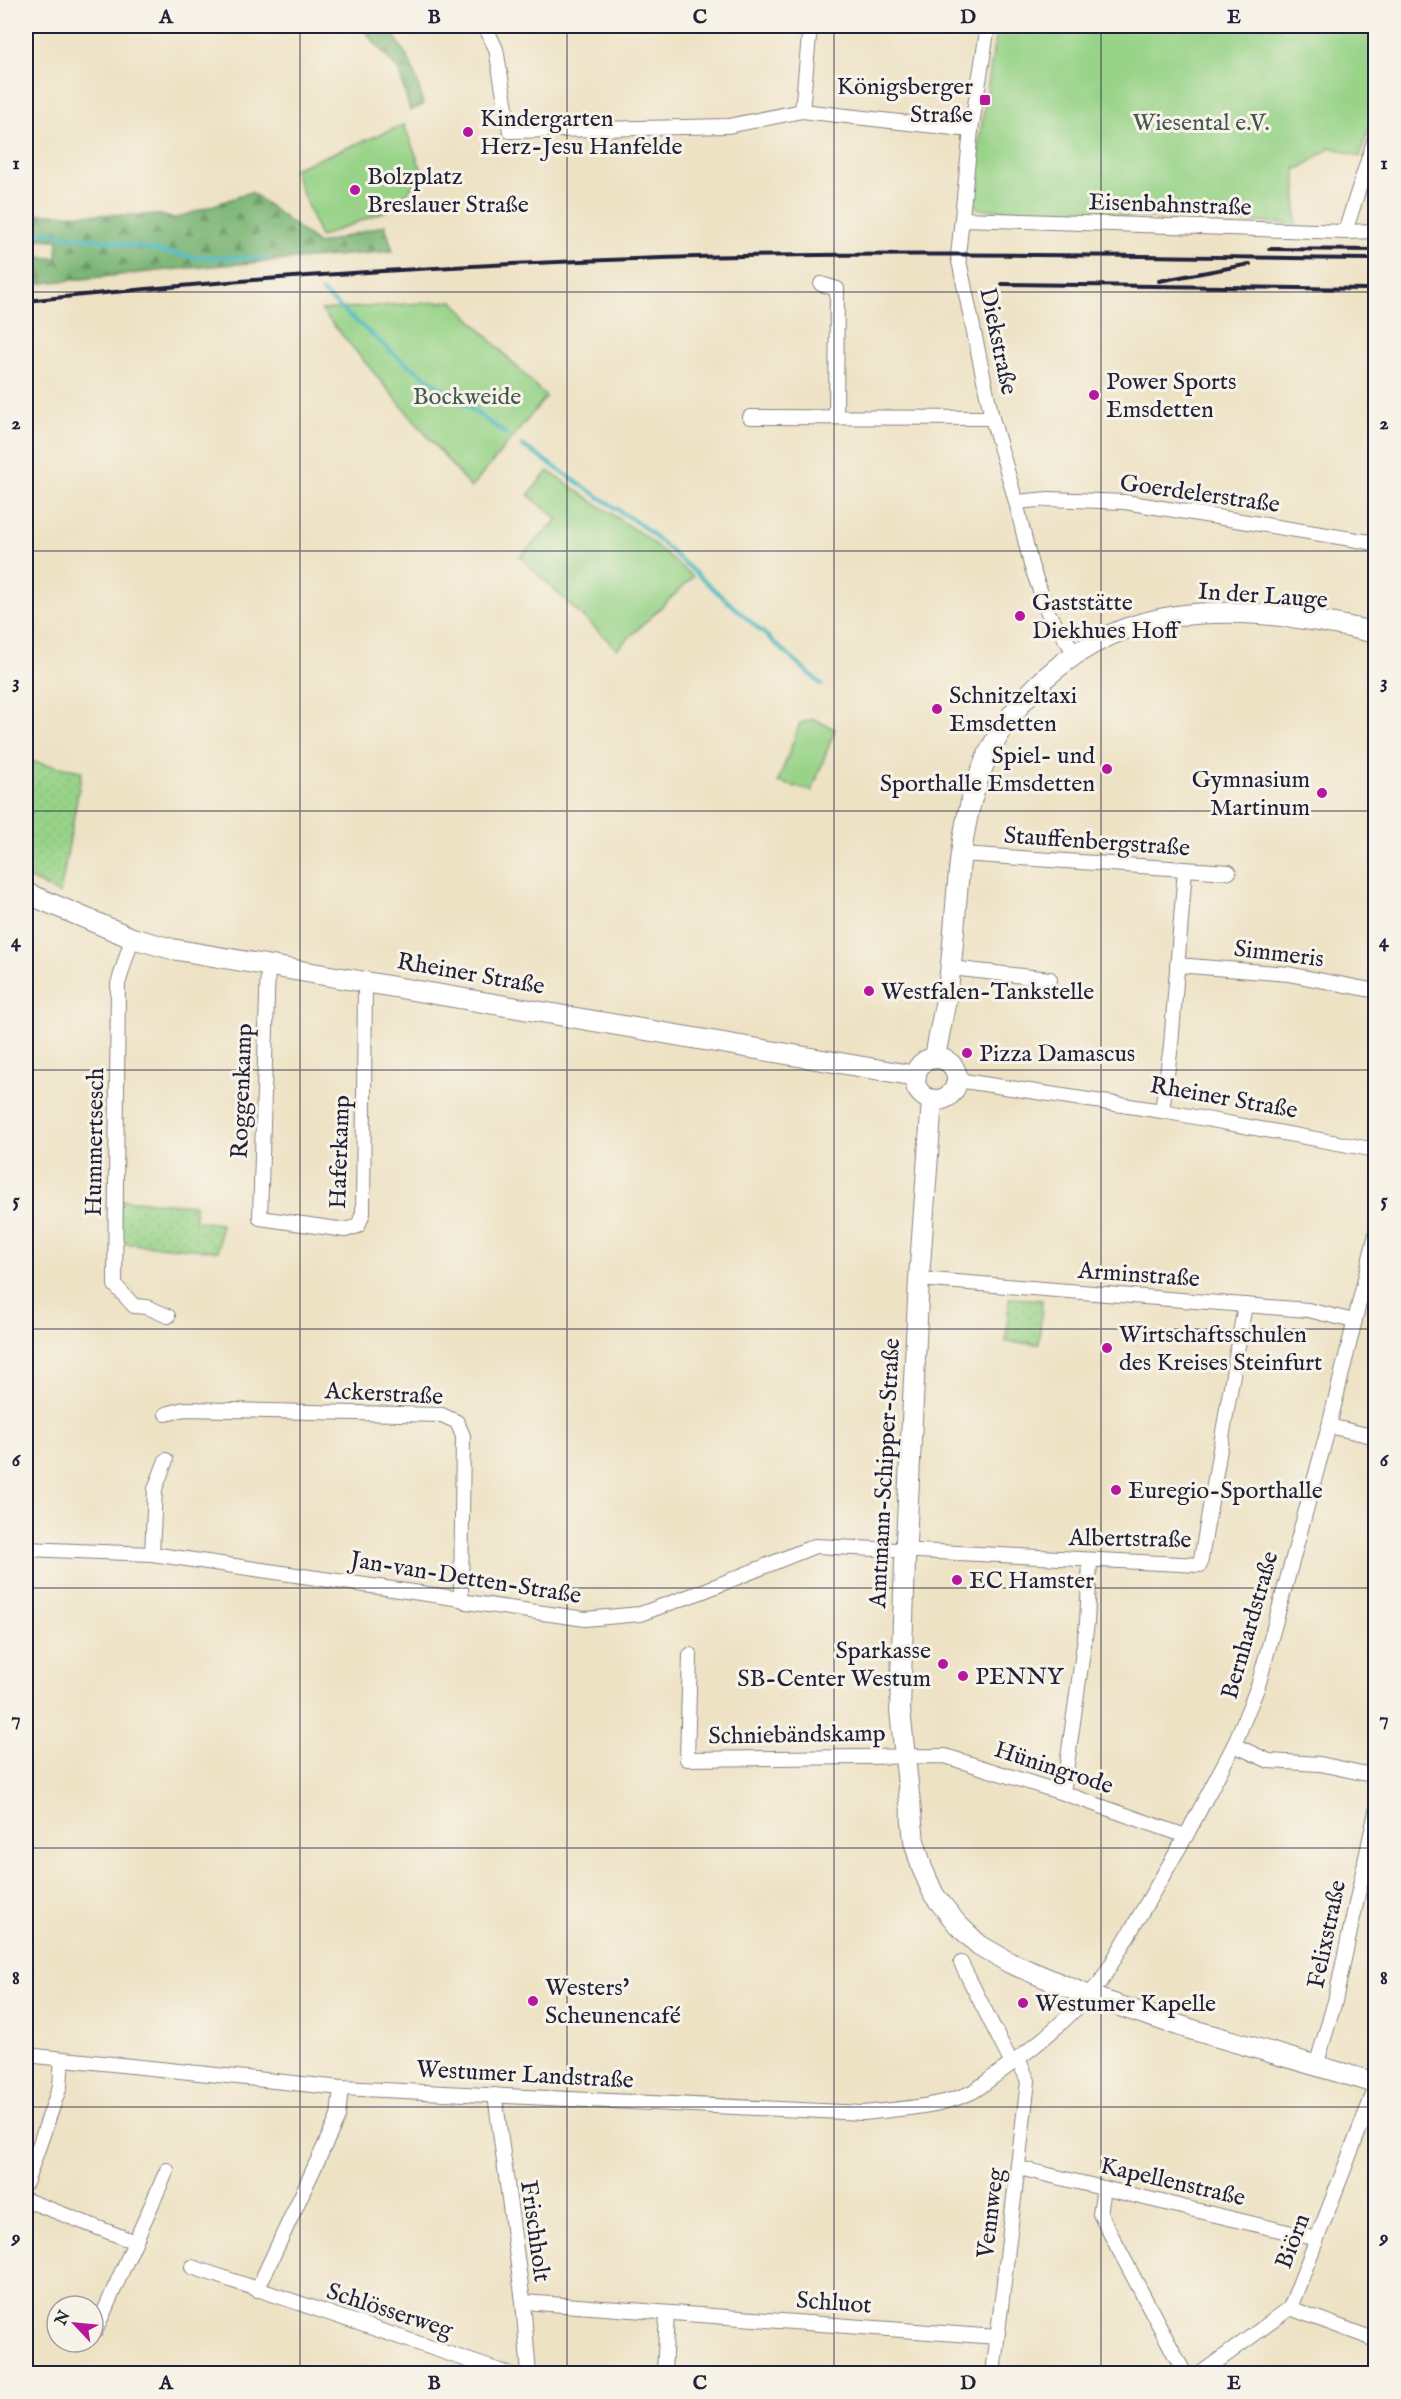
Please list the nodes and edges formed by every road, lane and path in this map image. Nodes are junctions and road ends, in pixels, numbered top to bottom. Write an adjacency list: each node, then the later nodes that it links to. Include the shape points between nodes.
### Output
1 (485, 26): 4 (street, via 496,49 510,130 728,126)
2 (810, 26): 4 (street)
3 (988, 26): 5 (street, Diekstraße)
4 (802, 111): 5 (street)
5 (971, 130): 7 (street, Diekstraße)
6 (1376, 135): 9 (street)
7 (963, 219): 9 (street, Eisenbahnstraße); 13 (street, Diekstraße, via 958,256)
8 (1376, 231): 9 (street, Eisenbahnstraße)
9 (1345, 232)
10 (821, 284): 11 (street, via 837,289)
11 (836, 416): 12 (street); 13 (street)
12 (750, 417)
13 (992, 418): 14 (street, Diekstraße)
14 (1016, 502): 15 (street, Goerdelerstraße, via 1125,502); 17 (street, Diekstraße, via 1041,595 1058,630)
15 (1376, 543)
16 (1376, 633): 17 (street, In der Lauge, via 1271,616 1198,614 1137,625)
17 (1075, 653): 18 (street, In der Lauge, via 1023,700 993,743 971,799)
18 (962, 854): 19 (street, Stauffenbergstraße); 25 (street, In der Lauge)
19 (1185, 869): 20 (street, Stauffenbergstraße); 23 (street)
20 (1229, 872)
21 (26, 893): 22 (street, Rheiner Straße)
22 (132, 938): 24 (street, Rheiner Straße); 39 (street, Hummertsesch, via 118,984 115,1285 134,1306)
23 (1177, 965): 28 (street, Simmeris, via 1288,974); 33 (street)
24 (268, 966): 27 (street, Rheiner Straße); 35 (street, Roggenkamp)
25 (951, 968): 26 (street); 29 (street, In der Lauge)
26 (1050, 979)
27 (365, 981): 30 (street, Rheiner Straße); 35 (street, Haferkamp, via 363,1213 358,1226 345,1230)
28 (1376, 991)
29 (935, 1059): 30 (street, via 923,1064); 31 (street, via 951,1065)
30 (916, 1076): 32 (street, via 919,1091)
31 (957, 1080): 32 (street, via 949,1096); 33 (street, Rheiner Straße)
32 (932, 1100): 37 (street, Amtmann-Schipper-Straße)
33 (1162, 1111): 34 (street, Rheiner Straße)
34 (1376, 1150)
35 (260, 1218)
36 (1376, 1234): 40 (street, Bernhardstraße)
37 (919, 1280): 38 (street, Arminstraße); 46 (street, Amtmann-Schipper-Straße)
38 (1245, 1305): 40 (street, Arminstraße, via 1308,1310); 48 (street, Albertstraße, via 1200,1565)
39 (168, 1316)
40 (1354, 1321): 42 (street, Bernhardstraße)
41 (166, 1414): 49 (street, Ackerstraße, via 184,1409 442,1415 457,1422 463,1437)
42 (1329, 1426): 43 (street); 51 (street, Bernhardstraße, via 1258,1686)
43 (1376, 1437)
44 (166, 1460): 47 (street, via 155,1489)
45 (26, 1549): 47 (street, Jan-van-Detten-Straße)
46 (905, 1551): 48 (street, Albertstraße); 49 (street, Jan-van-Detten-Straße, via 815,1546 640,1614 601,1619 555,1616); 52 (street, Amtmann-Schipper-Straße, via 900,1710)
47 (152, 1554): 49 (street, Jan-van-Detten-Straße)
48 (1090, 1561): 54 (street, via 1087,1623)
49 (461, 1599)
50 (690, 1654): 52 (street, Schniebändskamp, via 687,1759)
51 (1234, 1745): 53 (street, via 1269,1761 1320,1764); 56 (street, Bernhardstraße)
52 (904, 1755): 54 (street, Hüningrode, via 945,1756); 58 (street, Amtmann-Schipper-Straße, via 919,1859 946,1912 979,1945 1010,1963)
53 (1376, 1776)
54 (1063, 1793): 56 (street, Hüningrode)
55 (1376, 1811): 62 (street, Felixstraße, via 1335,2001)
56 (1186, 1836): 58 (street, Bernhardstraße)
57 (961, 1963): 61 (street)
58 (1089, 1996): 61 (street, Westumer Landstraße); 62 (street, Amtmann-Schipper-Straße)
59 (26, 2055): 60 (street, Westumer Landstraße)
60 (62, 2059): 64 (street, Westumer Landstraße); 68 (street, via 60,2086)
61 (1015, 2061): 65 (street, Westumer Landstraße, via 970,2093 929,2105 862,2113); 66 (street, Vennweg, via 1028,2080)
62 (1316, 2067): 63 (street, Amtmann-Schipper-Straße)
63 (1376, 2085): 71 (street, Biörn)
64 (340, 2088): 65 (street, Westumer Landstraße); 74 (street, via 338,2117)
65 (495, 2095): 75 (street, Frischholt)
66 (1019, 2168): 69 (street, Kapellenstraße); 79 (street, Vennweg)
67 (166, 2170): 72 (street)
68 (26, 2182)
69 (1104, 2188): 71 (street, Kapellenstraße); 85 (street, via 1100,2214)
70 (26, 2200): 72 (street)
71 (1317, 2239): 76 (street, Biörn)
72 (135, 2242): 77 (street)
73 (192, 2267): 74 (street, Schlösserweg)
74 (257, 2290): 81 (street, Schlösserweg)
75 (523, 2302): 78 (street, Schluot); 82 (street, Frischholt)
76 (1290, 2308): 80 (street); 86 (street, Biörn)
77 (105, 2310)
78 (667, 2313): 79 (street, Schluot); 83 (street)
79 (997, 2337): 84 (street, Vennweg)
80 (1376, 2340)
81 (509, 2373)
82 (529, 2373)
83 (664, 2373)
84 (993, 2373)
85 (1185, 2373)
86 (1200, 2373)

